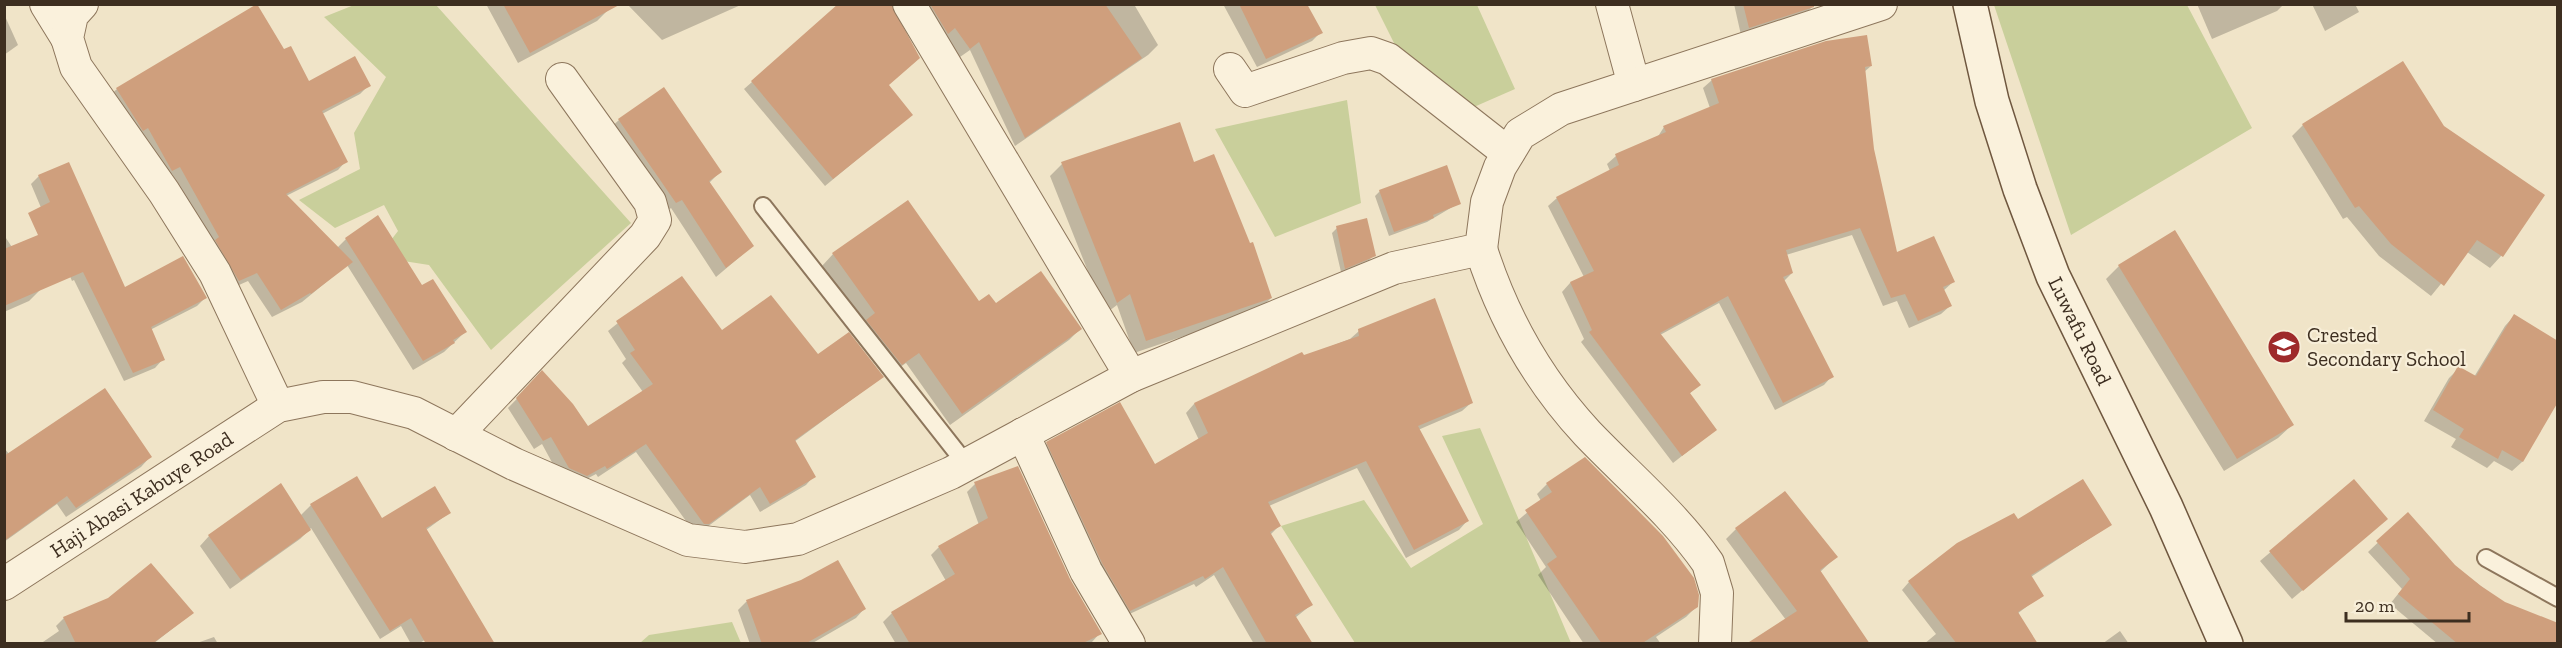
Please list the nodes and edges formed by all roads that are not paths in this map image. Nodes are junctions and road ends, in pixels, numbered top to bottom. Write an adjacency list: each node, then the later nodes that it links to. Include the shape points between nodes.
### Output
1 (45, 4): 7 (street)
2 (82, 4): 7 (street, via 72,15)
3 (909, 4): 14 (street)
4 (1611, 4): 10 (street)
5 (1881, 4): 10 (street)
6 (1970, 4): 24 (street, Luwafu Road, via 1992,101 2053,276 2166,507)
7 (67, 38): 15 (street, via 76,67 164,192 215,273)
8 (1230, 69): 11 (street, via 1245,91 1343,58 1371,53 1388,59)
9 (562, 79): 17 (street, via 650,202 655,220 645,236)
10 (1634, 85): 11 (street, via 1561,109 1520,134)
11 (1508, 153): 13 (street, via 1487,202)
12 (763, 206): 18 (lane)
13 (1481, 249): 14 (street, via 1394,268); 23 (street, via 1494,291 1550,389 1708,564 1717,593)
14 (1131, 376): 16 (street)
15 (278, 406): 17 (street, via 323,397 352,397 414,413); 20 (street, Haji Abasi Kabuye Road)
16 (1023, 434): 18 (street); 22 (street, via 1086,571)
17 (456, 435): 18 (street, via 688,540 745,547 798,539)
18 (966, 464)
19 (2486, 558): 21 (lane)
20 (4, 584)
21 (2558, 598)
22 (1129, 644)
23 (1715, 644)
24 (2226, 644)

